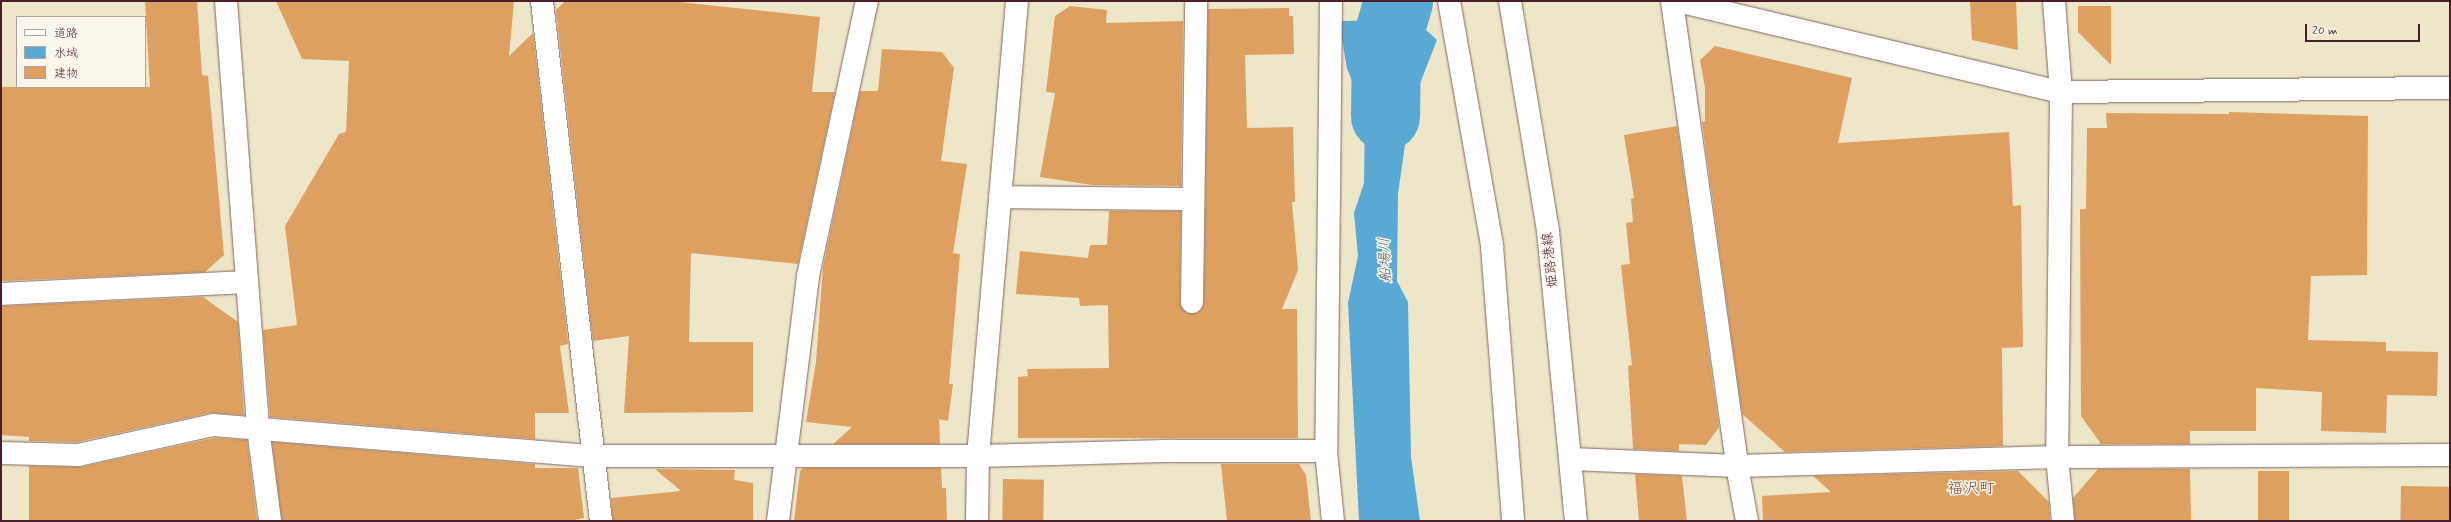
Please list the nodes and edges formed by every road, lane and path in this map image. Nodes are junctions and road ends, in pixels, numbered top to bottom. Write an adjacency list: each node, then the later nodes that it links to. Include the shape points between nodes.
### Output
1 (226, 1): 17 (street)
2 (542, 1): 25 (street)
3 (867, 1): 23 (street, via 808,276)
4 (1018, 1): 15 (street)
5 (1196, 1): 16 (street)
6 (1330, 1): 21 (street)
7 (1449, 1): 35 (street, via 1492,246)
8 (1510, 1): 28 (street, 姫路港線, via 1548,231)
9 (1672, 1): 29 (street)
10 (1678, 1): 12 (street)
11 (2054, 1): 14 (street)
12 (1705, 4): 14 (street)
13 (2450, 88): 14 (street)
14 (2061, 92): 27 (street)
15 (1000, 198): 16 (street); 26 (street)
16 (1194, 198): 19 (street)
17 (247, 282): 18 (street); 20 (street)
18 (1, 294)
19 (1192, 302)
20 (258, 428): 22 (street, via 213,425 78,455); 25 (street); 30 (street)
21 (1326, 450): 26 (street, via 1174,450); 34 (street)
22 (1, 453)
23 (788, 455): 25 (street); 26 (street); 32 (street)
24 (2450, 455): 27 (street)
25 (592, 456): 31 (street)
26 (978, 456): 33 (street)
27 (2057, 457): 29 (street); 38 (street)
28 (1570, 459): 29 (street); 36 (street, 姫路港線)
29 (1737, 466): 37 (street)
30 (270, 521)
31 (601, 521)
32 (778, 521)
33 (977, 521)
34 (1333, 521)
35 (1513, 521)
36 (1576, 521)
37 (1747, 521)
38 (2063, 521)

